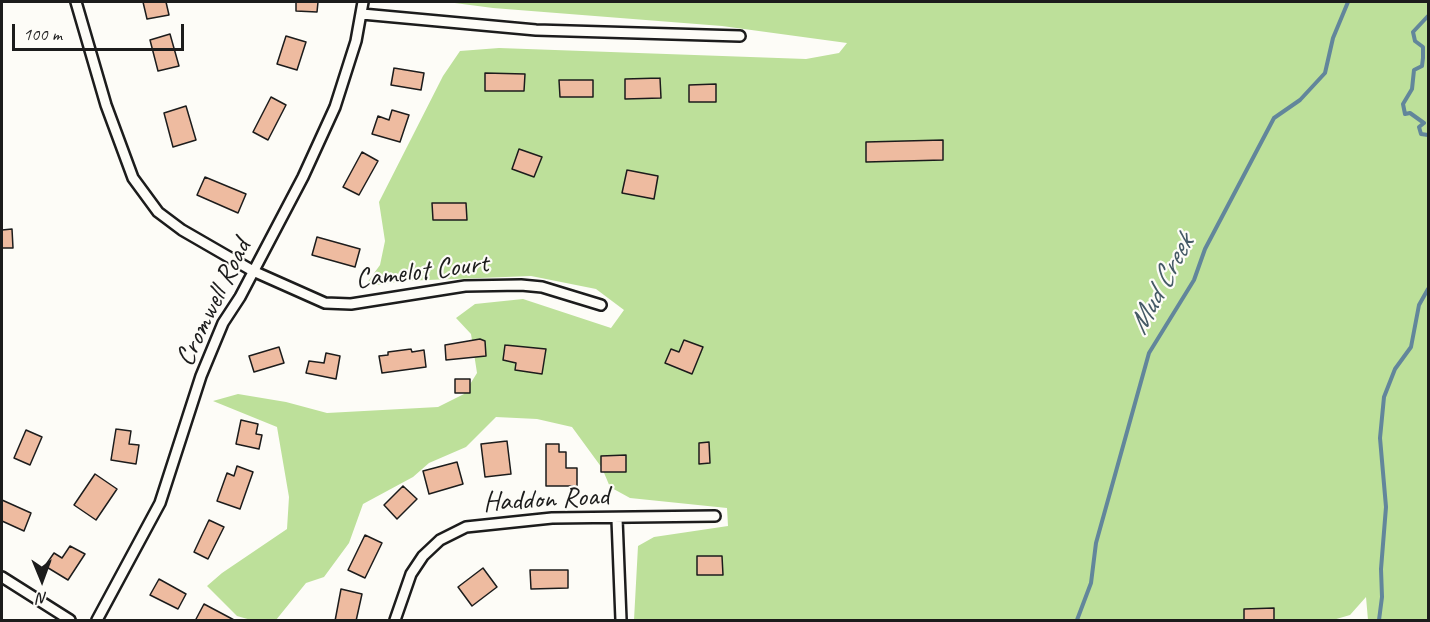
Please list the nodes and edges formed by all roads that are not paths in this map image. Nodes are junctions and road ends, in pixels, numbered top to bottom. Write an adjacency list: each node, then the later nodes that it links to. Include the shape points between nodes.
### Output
1 (76, 2): 5 (street, Camelot Court, via 106,105 142,194 182,230)
2 (363, 2): 3 (street, Cromwell Road)
3 (362, 14): 4 (street, via 536,30); 5 (street, Cromwell Road, via 335,107)
4 (740, 36)
5 (254, 271): 6 (street, Camelot Court, via 316,301 336,305 465,286 520,285 542,287); 11 (street, Cromwell Road, via 212,347 160,503)
6 (601, 305)
7 (715, 516): 8 (street, Haddon Road)
8 (617, 519): 12 (street, Haddon Road, via 518,520 466,527 423,556 411,574); 13 (street)
9 (2, 577): 10 (street)
10 (70, 621)
11 (97, 621)
12 (395, 621)
13 (621, 621)

